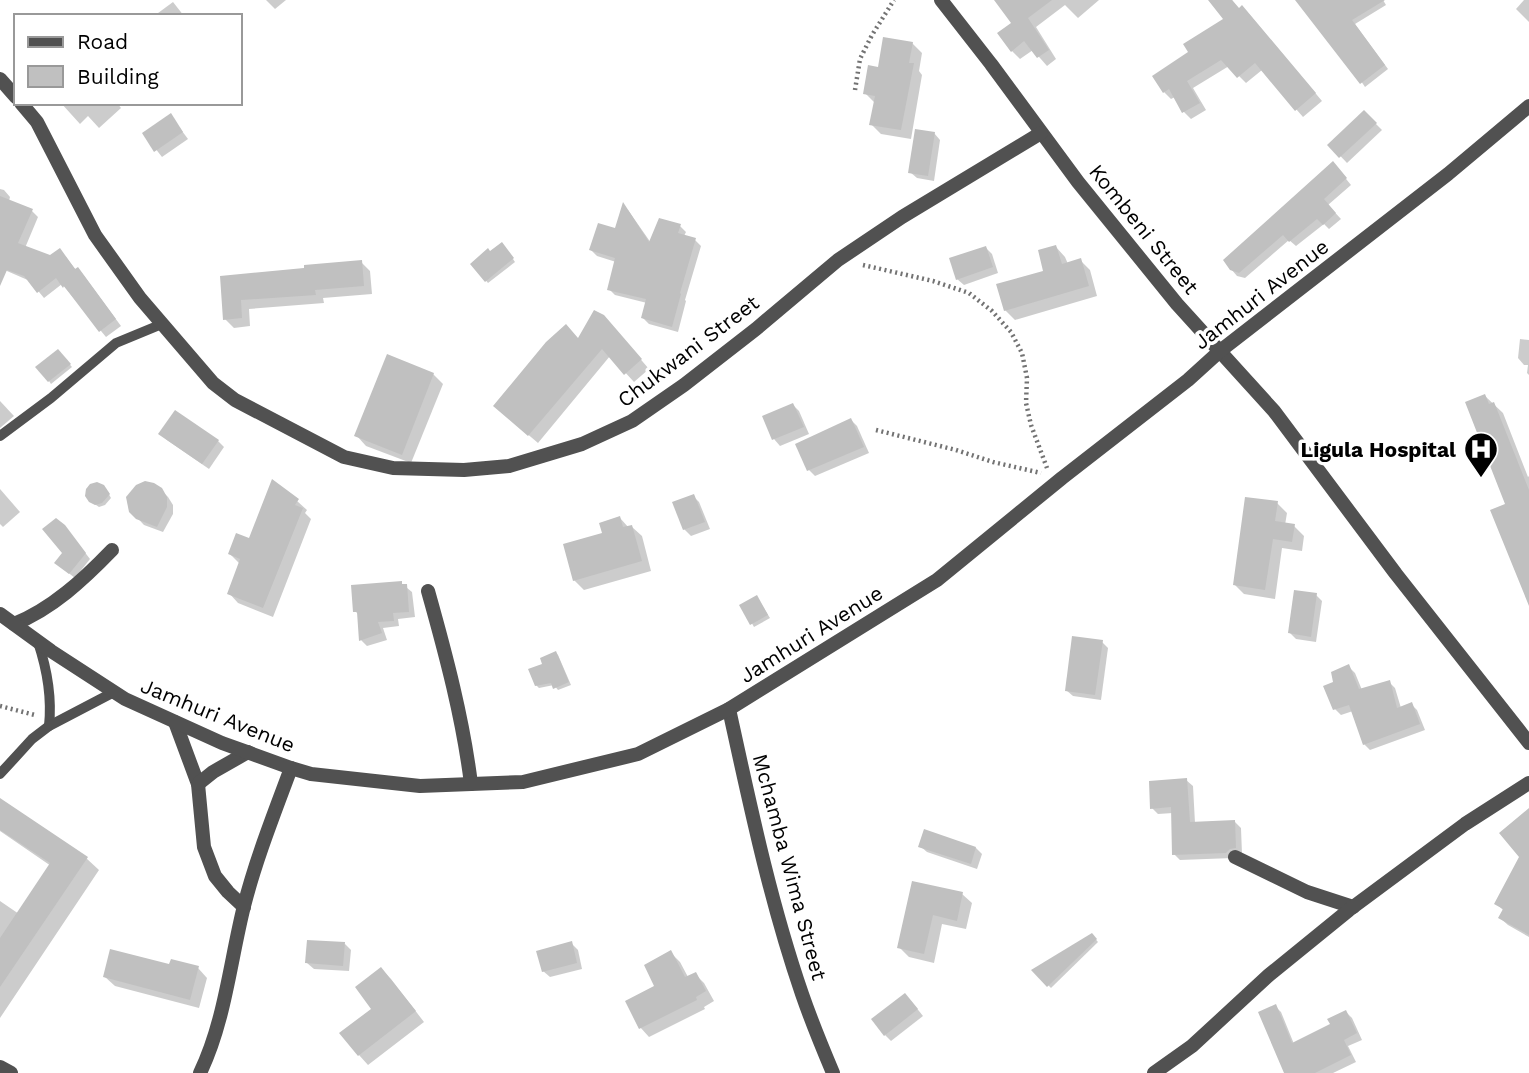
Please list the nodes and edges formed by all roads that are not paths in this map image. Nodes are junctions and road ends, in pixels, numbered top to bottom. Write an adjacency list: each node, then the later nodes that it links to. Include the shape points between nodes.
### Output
1 (941, 0): 6 (street, Kombeni Street)
2 (0, 79): 3 (street)
3 (14, 95)
4 (23, 105): 7 (street, Chukwani Street, via 37,122 95,235)
5 (1529, 106): 8 (street, Jamhuri Avenue)
6 (1041, 133): 7 (street, Chukwani Street, via 838,260 756,329 632,421 582,444 509,466 393,468 345,457 235,400 213,383); 8 (street, Kombeni Street)
7 (162, 324): 9 (lane, via 116,342)
8 (1220, 351): 16 (street, Jamhuri Avenue, via 937,580); 19 (street, Kombeni Street, via 1274,411)
9 (0, 436)
10 (112, 550): 13 (street, via 85,578 31,617)
11 (428, 592): 25 (street, via 457,703)
12 (0, 614): 13 (street, Jamhuri Avenue)
13 (13, 624): 14 (street, Jamhuri Avenue)
14 (38, 642): 15 (street, Jamhuri Avenue); 17 (lane)
15 (114, 692): 17 (lane); 18 (street, Jamhuri Avenue)
16 (729, 709): 25 (street, Jamhuri Avenue, via 638,754 523,782); 32 (street, Mchamba Wima Street, via 778,918)
17 (50, 722): 22 (lane)
18 (175, 722): 20 (street, Jamhuri Avenue); 24 (street)
19 (1529, 743)
20 (248, 752): 21 (street, Jamhuri Avenue); 24 (street)
21 (291, 768): 25 (street, Jamhuri Avenue, via 420,786); 27 (street)
22 (0, 774)
23 (1529, 783): 28 (street)
24 (198, 784): 27 (street, via 204,847 215,876)
25 (471, 784)
26 (1235, 857): 28 (street, via 1307,892)
27 (244, 906): 31 (street, via 222,1006)
28 (1353, 907): 33 (street, via 1192,1046)
29 (0, 1066): 30 (street)
30 (11, 1073)
31 (200, 1073)
32 (833, 1073)
33 (1154, 1073)

